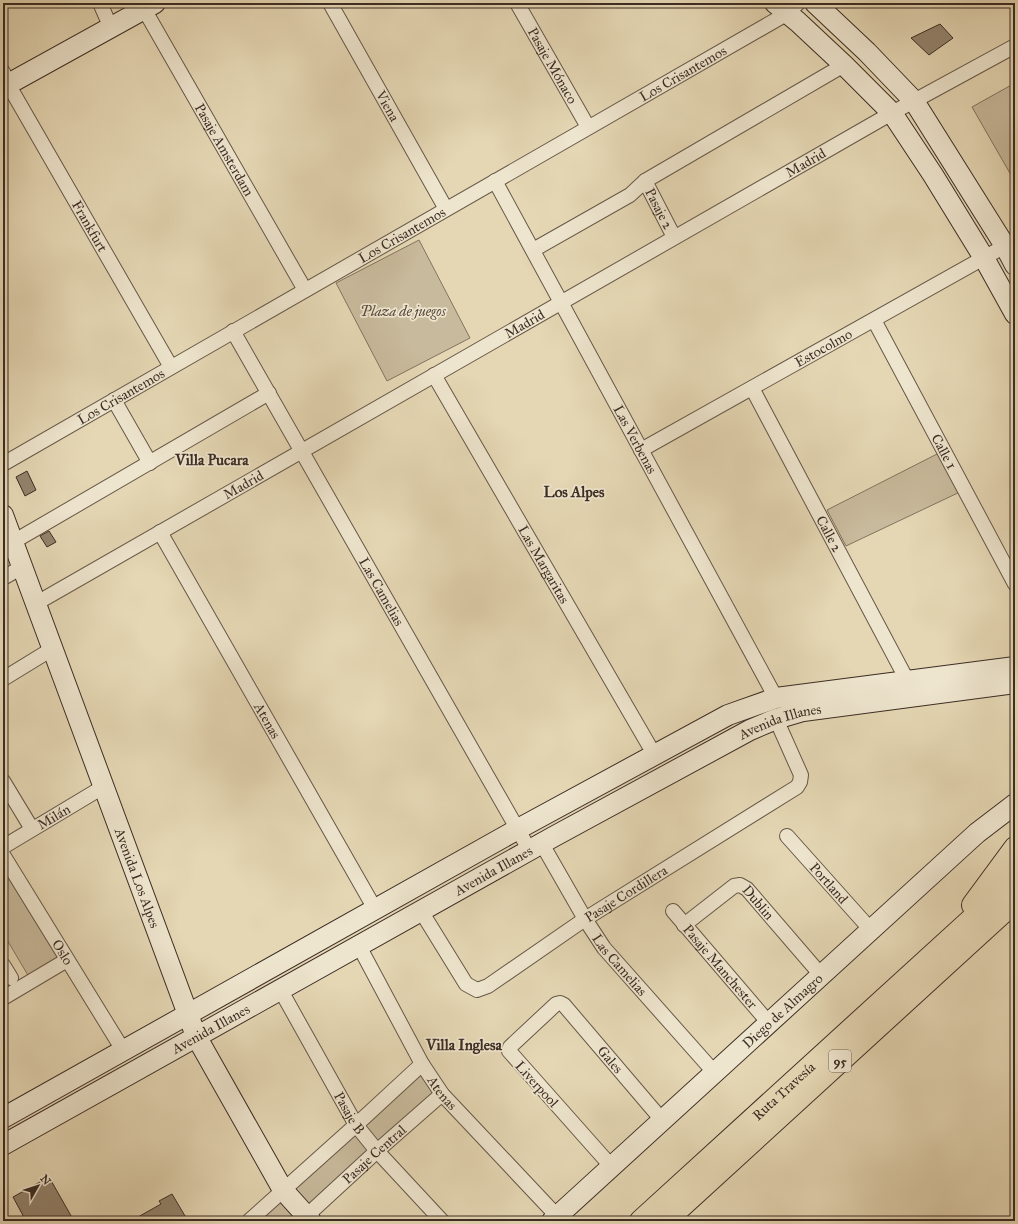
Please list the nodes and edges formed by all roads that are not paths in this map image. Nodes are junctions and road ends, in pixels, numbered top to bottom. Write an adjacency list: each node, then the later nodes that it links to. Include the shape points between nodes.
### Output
1 (100, 3): 7 (street)
2 (330, 3): 16 (street, Viena)
3 (517, 3): 13 (street, Pasaje Mónaco)
4 (815, 3): 11 (main road)
5 (149, 6): 7 (main road); 22 (street, Pasaje Amsterdam)
6 (787, 6): 9 (main road); 13 (street, Los Crisantemos)
7 (111, 28): 10 (main road)
8 (1015, 46): 11 (street, Madrid)
9 (844, 65): 12 (main road); 15 (street)
10 (5, 81): 27 (street, Frankfurt)
11 (914, 101): 12 (street, Madrid); 18 (main road)
12 (892, 113): 17 (street, Madrid); 20 (main road)
13 (588, 127): 14 (street, Los Crisantemos)
14 (495, 181): 16 (street, Los Crisantemos); 19 (street, Las Verbenas)
15 (645, 181): 17 (street, Pasaje 2); 19 (street, via 630,195)
16 (446, 209): 22 (street, Los Crisantemos)
17 (674, 237): 23 (street, Madrid)
18 (1005, 246): 20 (street, Estocolmo); 21 (main road)
19 (533, 250): 23 (street, Las Verbenas)
20 (984, 258): 24 (main road); 25 (street, Estocolmo)
21 (1015, 265)
22 (305, 290): 26 (street, Los Crisantemos)
23 (561, 302): 28 (street, Madrid); 32 (street, Las Verbenas)
24 (1015, 314)
25 (874, 320): 29 (street, Estocolmo); 41 (street, Calle 1)
26 (233, 332): 27 (street, Los Crisantemos); 30 (street, Las Camelias)
27 (171, 367): 31 (street, Los Crisantemos)
28 (434, 375): 33 (street, Madrid); 50 (street, Las Margaritas)
29 (752, 388): 32 (street, Estocolmo); 46 (street, Calle 2)
30 (269, 393): 33 (street, Las Camelias); 34 (street)
31 (114, 400): 34 (street); 35 (street, Los Crisantemos)
32 (641, 450): 48 (street, Las Verbenas)
33 (302, 451): 37 (street, Madrid); 54 (street, Las Camelias)
34 (150, 463): 38 (street)
35 (3, 464)
36 (3, 515): 38 (main road, Avenida Los Alpes)
37 (160, 532): 42 (street, Madrid); 63 (street, Atenas)
38 (13, 542): 39 (main road, Avenida Los Alpes)
39 (22, 567): 40 (street); 42 (main road, Avenida Los Alpes)
40 (3, 578)
41 (1015, 584)
42 (36, 604): 43 (main road, Avenida Los Alpes)
43 (52, 649): 45 (street); 52 (main road, Avenida Los Alpes)
44 (1015, 667): 46 (main road, Avenida Illanes)
45 (3, 679)
46 (907, 680): 48 (main road, Avenida Illanes)
47 (1015, 683): 49 (main road, Avenida Illanes, via 816,709)
48 (776, 698): 50 (main road, Avenida Illanes, via 728,715)
49 (776, 719): 58 (main road, Avenida Illanes, via 750,730); 66 (street, Pasaje Cordillera, via 801,775 797,787)
50 (654, 754): 54 (main road, Avenida Illanes)
51 (3, 781): 55 (street)
52 (103, 786): 55 (street, Milán); 78 (main road, Avenida Los Alpes)
53 (1015, 804): 68 (main road, Diego de Almagro, via 977,833)
54 (518, 829): 58 (street, Las Camelias); 63 (main road, Avenida Illanes)
55 (32, 830): 57 (street, Milán)
56 (787, 836): 68 (street, Portland)
57 (3, 847)
58 (536, 847): 64 (main road, Avenida Illanes); 66 (street, Las Camelias)
59 (1015, 848): 70 (highway)
60 (3, 855): 71 (street, Oslo)
61 (1015, 880): 70 (highway, Ruta Travesía / 95)
62 (1015, 901): 97 (highway, Ruta Travesía / 95)
63 (375, 909): 78 (main road, Avenida Illanes)
64 (421, 911): 66 (street, Pasaje Cordillera, via 466,984 477,990 488,986); 69 (main road, Avenida Illanes)
65 (673, 911): 67 (street, Pasaje Manchester)
66 (586, 919): 83 (street, Las Camelias, via 604,948)
67 (684, 925): 73 (street, Dublin, via 734,886 740,885 747,889); 79 (street, Pasaje Manchester)
68 (871, 930): 73 (main road, Diego de Almagro)
69 (359, 946): 75 (main road, Avenida Illanes); 82 (street, Atenas)
70 (939, 950): 96 (highway, Ruta Travesía / 95)
71 (68, 960): 76 (street); 81 (street, Oslo)
72 (3, 965): 74 (street)
73 (821, 975): 79 (main road, Diego de Almagro)
74 (11, 978)
75 (280, 989): 80 (main road, Avenida Illanes); 87 (street, Pasaje B)
76 (3, 998)
77 (556, 1004): 86 (street, Gales, via 564,1005); 90 (street, Liverpool, via 510,1047 509,1051)
78 (188, 1014): 80 (main road, Avenida Los Alpes); 81 (main road, Avenida Illanes)
79 (768, 1022): 83 (main road, Diego de Almagro)
80 (196, 1036): 88 (main road, Avenida Illanes); 91 (main road, Avenida Los Alpes)
81 (123, 1050): 85 (main road, Avenida Illanes)
82 (422, 1064): 84 (street, Atenas); 87 (street)
83 (714, 1072): 86 (main road, Diego de Almagro)
84 (442, 1094): 89 (street, Pasaje Central); 93 (street, Atenas)
85 (3, 1118)
86 (662, 1120): 90 (main road, Diego de Almagro)
87 (356, 1125): 89 (street, Pasaje B); 91 (street)
88 (3, 1145)
89 (377, 1151): 92 (street, Pasaje Central); 95 (street, Pasaje B)
90 (611, 1166): 93 (main road, Diego de Almagro)
91 (283, 1190): 92 (main road, Avenida Los Alpes); 94 (street)
92 (306, 1219)
93 (554, 1219)
94 (248, 1221)
95 (442, 1221)
96 (641, 1221)
97 (666, 1221)

